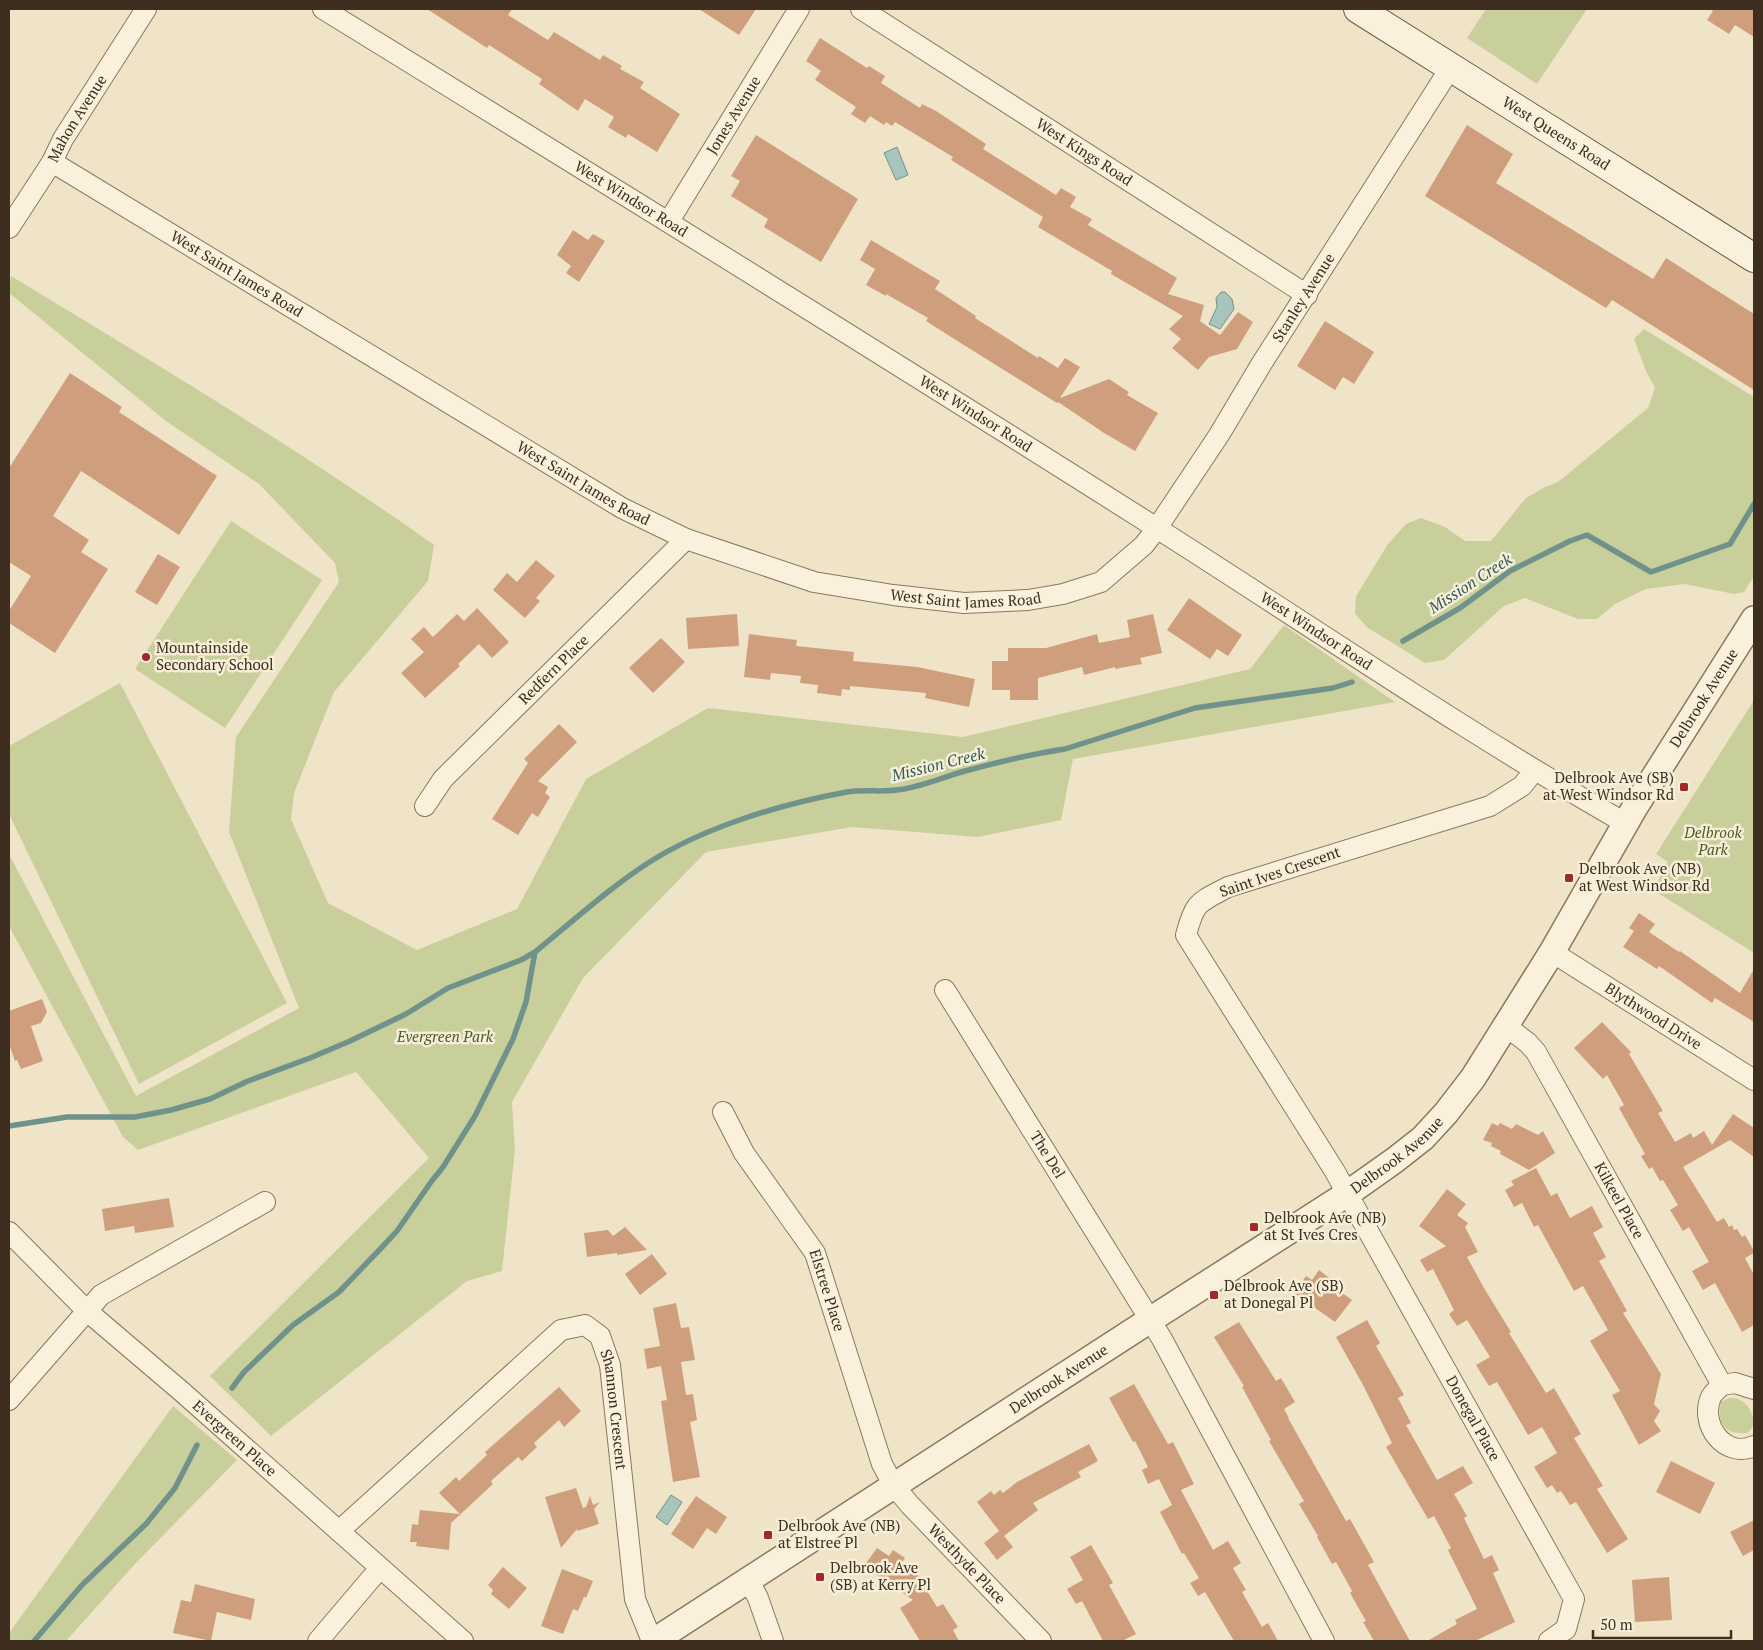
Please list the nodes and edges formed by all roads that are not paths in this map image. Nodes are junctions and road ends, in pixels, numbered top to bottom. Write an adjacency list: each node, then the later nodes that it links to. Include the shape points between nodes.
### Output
1 (146, 9): 7 (street, Mahon Avenue, via 62,140)
2 (323, 9): 8 (street, West Windsor Road)
3 (799, 9): 8 (street, Jones Avenue)
4 (861, 9): 11 (street, West Kings Road)
5 (1358, 9): 6 (main road, West Queens Road)
6 (1451, 67): 10 (main road, West Queens Road); 11 (street, Stanley Avenue)
7 (52, 162): 9 (street, Mahon Avenue); 13 (street, West Saint James Road, via 622,508)
8 (669, 222): 12 (street, West Windsor Road)
9 (9, 228)
10 (1754, 258)
11 (1306, 295): 12 (street, Stanley Avenue)
12 (1157, 528): 13 (street, West Saint James Road, via 1144,545 1102,582 1028,600 964,604 814,582); 15 (street, West Windsor Road)
13 (686, 539): 16 (street, Redfern Place, via 443,778)
14 (1754, 619): 17 (street, Delbrook Avenue)
15 (1534, 771): 17 (street, West Windsor Road); 23 (street, Saint Ives Crescent, via 1522,786 1490,806 1228,886 1198,904 1191,916 1186,935)
16 (425, 806)
17 (1625, 823): 18 (street, Delbrook Avenue)
18 (1552, 952): 20 (street, Delbrook Avenue); 21 (street, Blythwood Drive)
19 (945, 990): 27 (street, The Del)
20 (1506, 1026): 23 (street, Delbrook Avenue, via 1473,1078 1423,1138); 28 (street, Kilkeel Place, via 1536,1052)
21 (1754, 1080)
22 (723, 1112): 32 (street, Elstree Place, via 744,1153 815,1253 882,1464)
23 (1347, 1194): 27 (street, Delbrook Avenue); 42 (street, Donegal Place, via 1574,1599 1566,1629)
24 (265, 1202): 26 (street, via 102,1295)
25 (9, 1232): 26 (street, Evergreen Place)
26 (87, 1311): 30 (street); 33 (street, Evergreen Place)
27 (1150, 1320): 32 (street, Delbrook Avenue); 41 (street)
28 (1722, 1385): 29 (street, via 1735,1383); 31 (street, via 1712,1397 1708,1415 1711,1428 1719,1441 1736,1449 1746,1450)
29 (1754, 1389)
30 (9, 1400)
31 (1754, 1446)
32 (894, 1486): 35 (street, Delbrook Avenue); 40 (street, Westhyde Place)
33 (340, 1531): 34 (street, Evergreen Place); 38 (street, Shannon Crescent, via 561,1330 586,1325 600,1336 610,1365 635,1599)
34 (380, 1568): 36 (street); 37 (street, Evergreen Place)
35 (749, 1581): 38 (street, Delbrook Avenue); 39 (street)
36 (318, 1641)
37 (463, 1641)
38 (653, 1641)
39 (773, 1641)
40 (1041, 1641)
41 (1324, 1641)
42 (1549, 1641)

